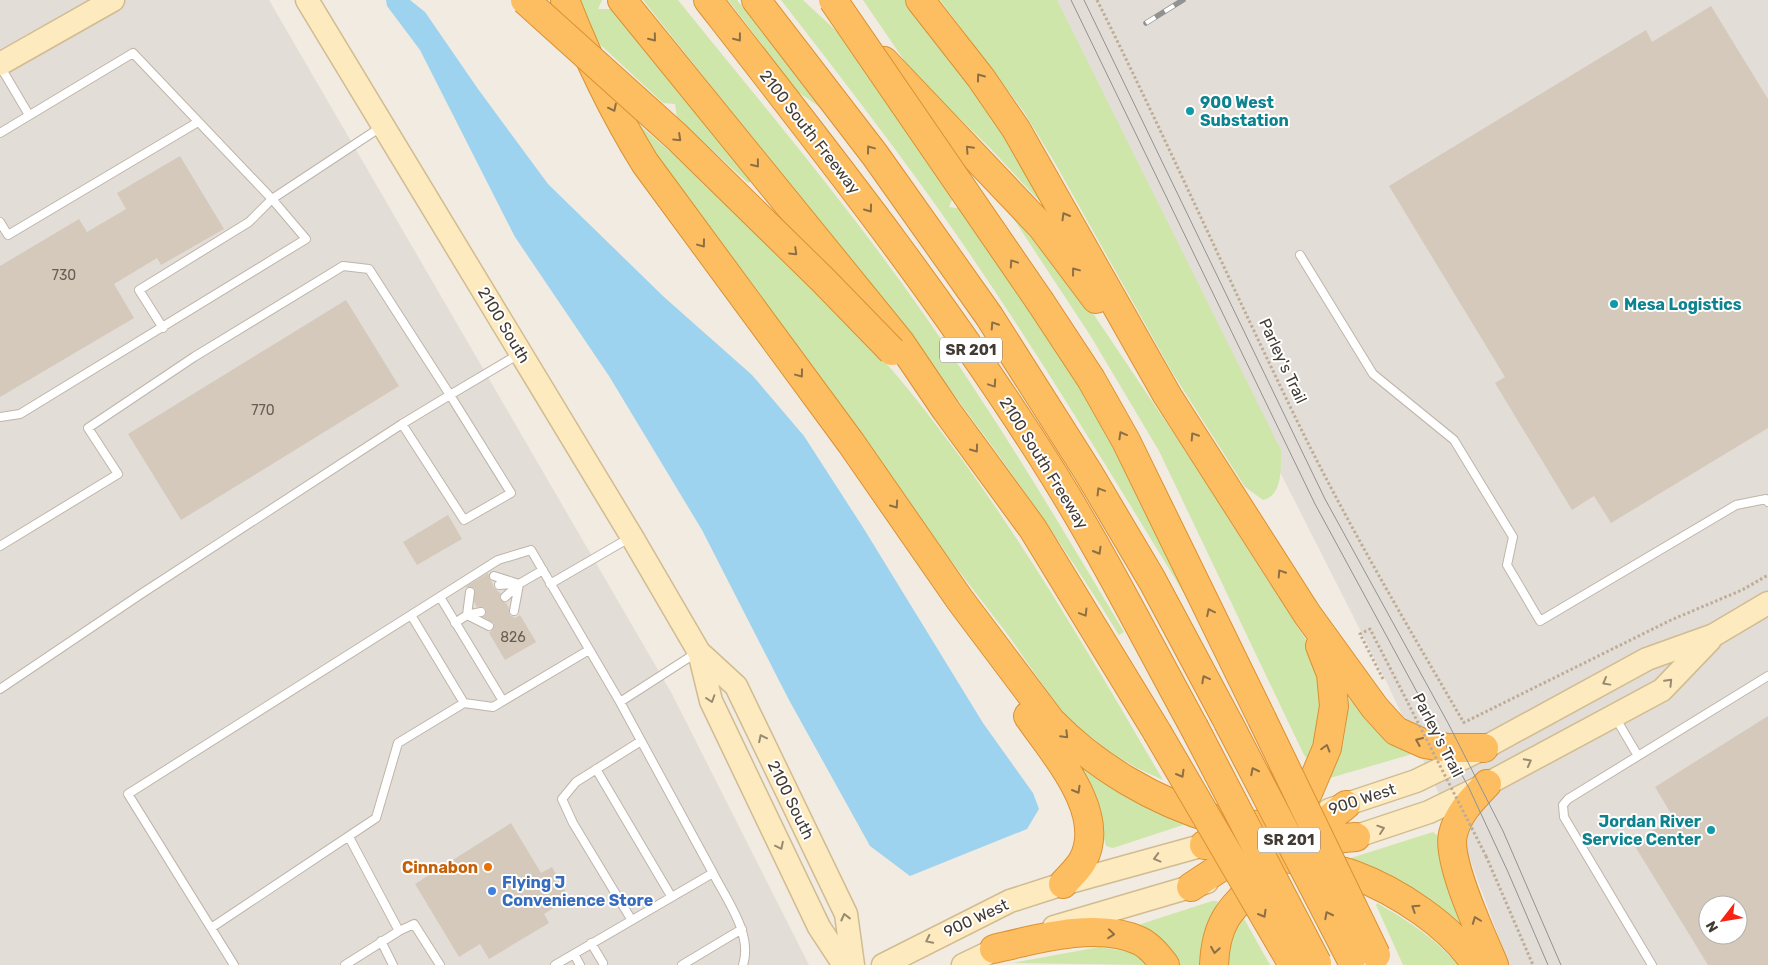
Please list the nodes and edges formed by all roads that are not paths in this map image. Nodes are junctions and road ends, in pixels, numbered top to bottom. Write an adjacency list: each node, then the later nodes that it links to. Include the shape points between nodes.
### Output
1 (113, 0): 11 (main road)
2 (306, 0): 14 (main road, 2100 South)
3 (525, 0): 20 (highway, one-way to 20, bridge, via 677,137 823,280)
4 (564, 0): 37 (highway, one-way to 37, via 619,122 645,163 851,443)
5 (622, 0): 20 (highway, one-way to 20)
6 (708, 0): 83 (highway, 2100 South Freeway / SR 201, one-way to 83, bridge, via 843,173 958,331 1074,509 1194,727)
7 (756, 0): 81 (highway, 2100 South Freeway / SR 201, one-way to 7, bridge, via 1088,472 988,316 876,155)
8 (824, 0): 23 (highway, one-way to 8, via 1042,226)
9 (833, 0): 81 (highway, one-way to 9, bridge, via 1262,718 1126,441 1091,379)
10 (920, 0): 23 (highway, one-way to 10, via 1016,129)
11 (0, 65): 12 (lane)
12 (29, 115): 13 (lane, via 133,53); 15 (lane)
13 (198, 122): 16 (lane); 17 (lane, via 8,236)
14 (383, 126): 16 (lane); 21 (main road, 2100 South)
15 (0, 133)
16 (272, 199): 19 (lane, via 249,222 139,290); 19 (lane, via 306,239)
17 (0, 222)
18 (1300, 255): 26 (lane, via 1373,374 1454,440 1513,537 1507,565 1540,620 1736,505)
19 (163, 328): 24 (lane, via 20,414)
20 (896, 346): 83 (highway, one-way to 83, bridge, via 1033,529 1157,732)
21 (520, 353): 22 (lane); 27 (main road, 2100 South)
22 (450, 395): 25 (lane); 25 (lane, via 511,493 464,520); 28 (lane, via 369,269 343,266 88,428 118,474)
23 (1168, 395): 42 (highway, one-way to 23)
24 (0, 416)
25 (402, 424): 51 (lane)
26 (1767, 499)
27 (632, 537): 32 (lane); 49 (main road, 2100 South)
28 (0, 546)
29 (543, 570): 31 (lane); 32 (lane); 35 (lane, via 531,550 498,560)
30 (494, 576): 31 (lane)
31 (519, 584): 33 (lane); 36 (lane); 40 (lane)
32 (550, 584): 48 (lane)
33 (499, 586)
34 (470, 592): 43 (lane)
35 (440, 597): 44 (lane); 45 (lane)
36 (505, 597)
37 (960, 600): 62 (highway, one-way to 62, via 1051,721 1091,758 1143,789 1198,813 1218,820); 70 (highway, one-way to 70, via 995,667 1068,774 1086,809 1090,831 1088,848 1083,861)
38 (475, 601): 43 (lane)
39 (1768, 603): 47 (main road, 900 West)
40 (514, 611)
41 (481, 612): 43 (lane)
42 (1307, 614): 57 (highway, one-way to 42, via 1425,744 1396,731 1375,708); 62 (highway, one-way to 42, via 1308,793 1327,748 1334,706 1331,674)
43 (467, 615): 45 (lane); 46 (lane)
44 (411, 616): 54 (lane); 74 (lane, via 128,794)
45 (455, 623): 52 (lane)
46 (489, 626)
47 (1714, 635): 55 (main road, 900 West, one-way to 47, via 1662,690); 57 (main road, 900 West, one-way to 57, via 1647,659)
48 (589, 650): 52 (lane); 53 (lane)
49 (699, 652): 53 (lane); 92 (main road, 2100 South, one-way to 92, via 711,701 819,927); 93 (main road, 2100 South, one-way to 49, via 846,914 736,686)
50 (1768, 676): 58 (lane)
51 (0, 689)
52 (503, 701): 54 (lane, via 493,707)
53 (620, 702): 56 (lane)
54 (464, 703): 64 (lane, via 398,743 376,818)
55 (1614, 716): 58 (lane); 60 (main road, 900 West, one-way to 55)
56 (641, 741): 59 (lane); 69 (lane)
57 (1484, 748): 61 (main road, 900 West, via 1416,781)
58 (1638, 756): 100 (lane, via 1568,799 1562,809)
59 (596, 769): 72 (lane); 73 (lane, via 576,782 562,799 572,823)
60 (1487, 784): 65 (main road, 900 West, one-way to 60, via 1429,812); 99 (highway, one-way to 60, via 1456,868 1452,836 1462,810)
61 (1346, 805): 62 (main road, 900 West); 63 (highway)
62 (1270, 826): 63 (highway); 66 (main road, 900 West); 67 (highway)
63 (1306, 834): 65 (highway, via 1324,838); 68 (highway)
64 (348, 837): 74 (lane); 76 (lane)
65 (1356, 837): 68 (main road, 900 West)
66 (1204, 845): 67 (highway); 70 (main road, 900 West, one-way to 70)
67 (1247, 849): 68 (highway); 71 (highway, via 1222,869)
68 (1284, 858): 71 (main road, 900 West); 97 (highway, one-way to 97, via 1227,912 1218,934); 98 (highway, one-way to 68, via 1468,953 1427,916 1383,889 1354,875)
69 (713, 873): 72 (lane); 75 (lane)
70 (1064, 884): 94 (main road, 900 West, one-way to 94, via 1010,901)
71 (1191, 887): 79 (main road, 900 West, via 1031,934)
72 (671, 896): 73 (lane)
73 (631, 919): 78 (lane)
74 (211, 928): 84 (lane)
75 (742, 930): 90 (lane); 91 (lane)
76 (399, 931): 77 (lane); 87 (lane, via 414,924)
77 (381, 942): 85 (lane); 86 (lane)
78 (591, 943): 80 (lane); 82 (lane)
79 (994, 949): 95 (main road, 900 West); 96 (highway, one-way to 96, via 1075,934 1111,932 1141,942)
80 (574, 954): 88 (lane); 89 (lane)
81 (1365, 961)
82 (603, 963)
83 (1309, 964)
84 (234, 965)
85 (345, 965)
86 (393, 965)
87 (440, 965)
88 (555, 965)
89 (580, 965)
90 (682, 965)
91 (743, 965)
92 (844, 965)
93 (853, 965)
94 (883, 965)
95 (963, 965)
96 (1165, 965)
97 (1214, 965)
98 (1476, 965)
99 (1494, 965)
100 (1652, 965)

